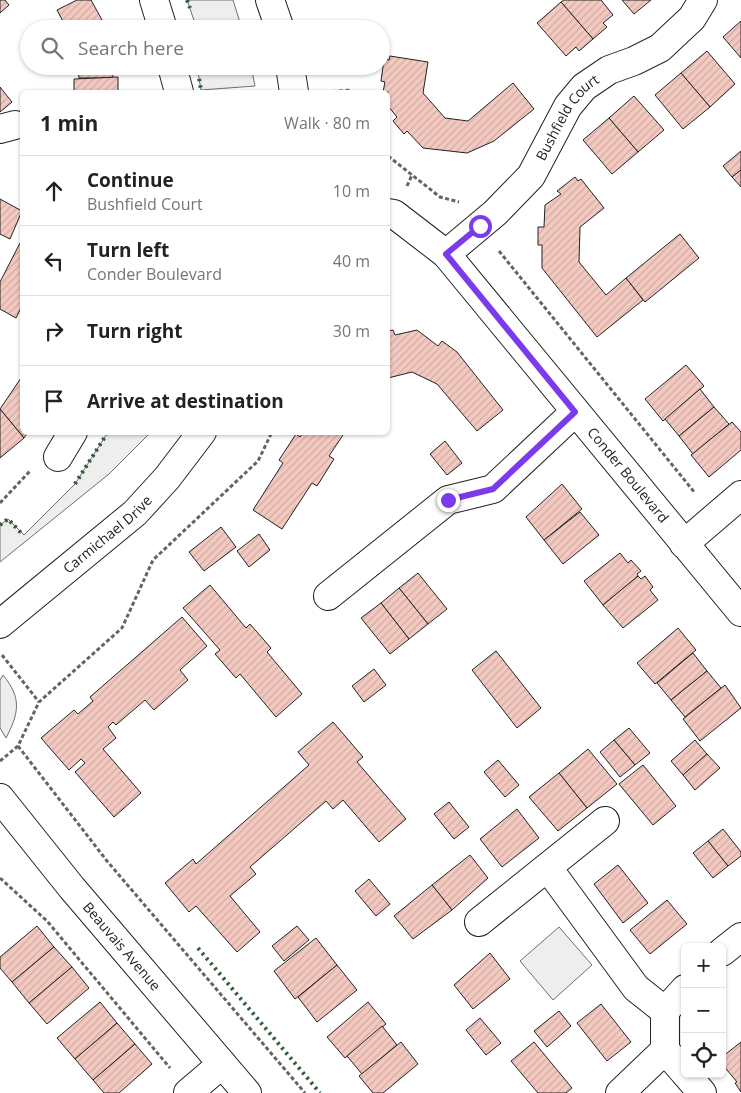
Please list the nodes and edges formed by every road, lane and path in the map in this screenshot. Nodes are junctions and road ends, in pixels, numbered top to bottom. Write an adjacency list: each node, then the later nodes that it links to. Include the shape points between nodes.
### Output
1 (154, 0): 4 (street)
2 (270, 0): 5 (street)
3 (703, 0): 12 (street, Bushfield Court, via 692,18 660,48 608,70 584,87 568,106 531,176)
4 (160, 20)
5 (277, 20)
6 (174, 75): 8 (street)
7 (291, 75): 9 (street)
8 (178, 90)
9 (294, 90)
10 (390, 158): 12 (path, via 440,197 460,202)
11 (390, 213): 13 (street, Conder Boulevard)
12 (480, 226): 13 (street, Bushfield Court); 21 (path)
13 (446, 254): 14 (street, Conder Boulevard)
14 (575, 412): 22 (street, Conder Boulevard); 23 (street, via 493,489 448,500)
15 (71, 435): 18 (street)
16 (200, 435): 25 (street, Carmichael Drive, via 135,513)
17 (271, 435): 27 (path, via 258,461 153,560 122,628)
18 (58, 457): 20 (path, via 32,469)
19 (741, 495): 21 (street)
20 (0, 504)
21 (715, 517): 22 (street)
22 (684, 544): 24 (street, Conder Boulevard)
23 (328, 596)
24 (741, 612)
25 (0, 624)
26 (0, 652): 27 (path)
27 (39, 702): 28 (path)
28 (18, 746): 29 (path); 45 (path, via 108,861)
29 (0, 761)
30 (0, 798): 40 (street, Beauvais Avenue)
31 (605, 821): 32 (street)
32 (548, 868): 34 (street); 38 (street, via 636,988)
33 (0, 878): 43 (path, via 46,921)
34 (479, 922)
35 (741, 937): 36 (street)
36 (726, 949)
37 (681, 994): 38 (street)
38 (665, 1011): 39 (street)
39 (665, 1050): 41 (street); 46 (street)
40 (222, 1064): 43 (street); 44 (street, Beauvais Avenue)
41 (681, 1069)
42 (689, 1078): 47 (street)
43 (189, 1092)
44 (247, 1093)
45 (305, 1093)
46 (620, 1093)
47 (702, 1093)

